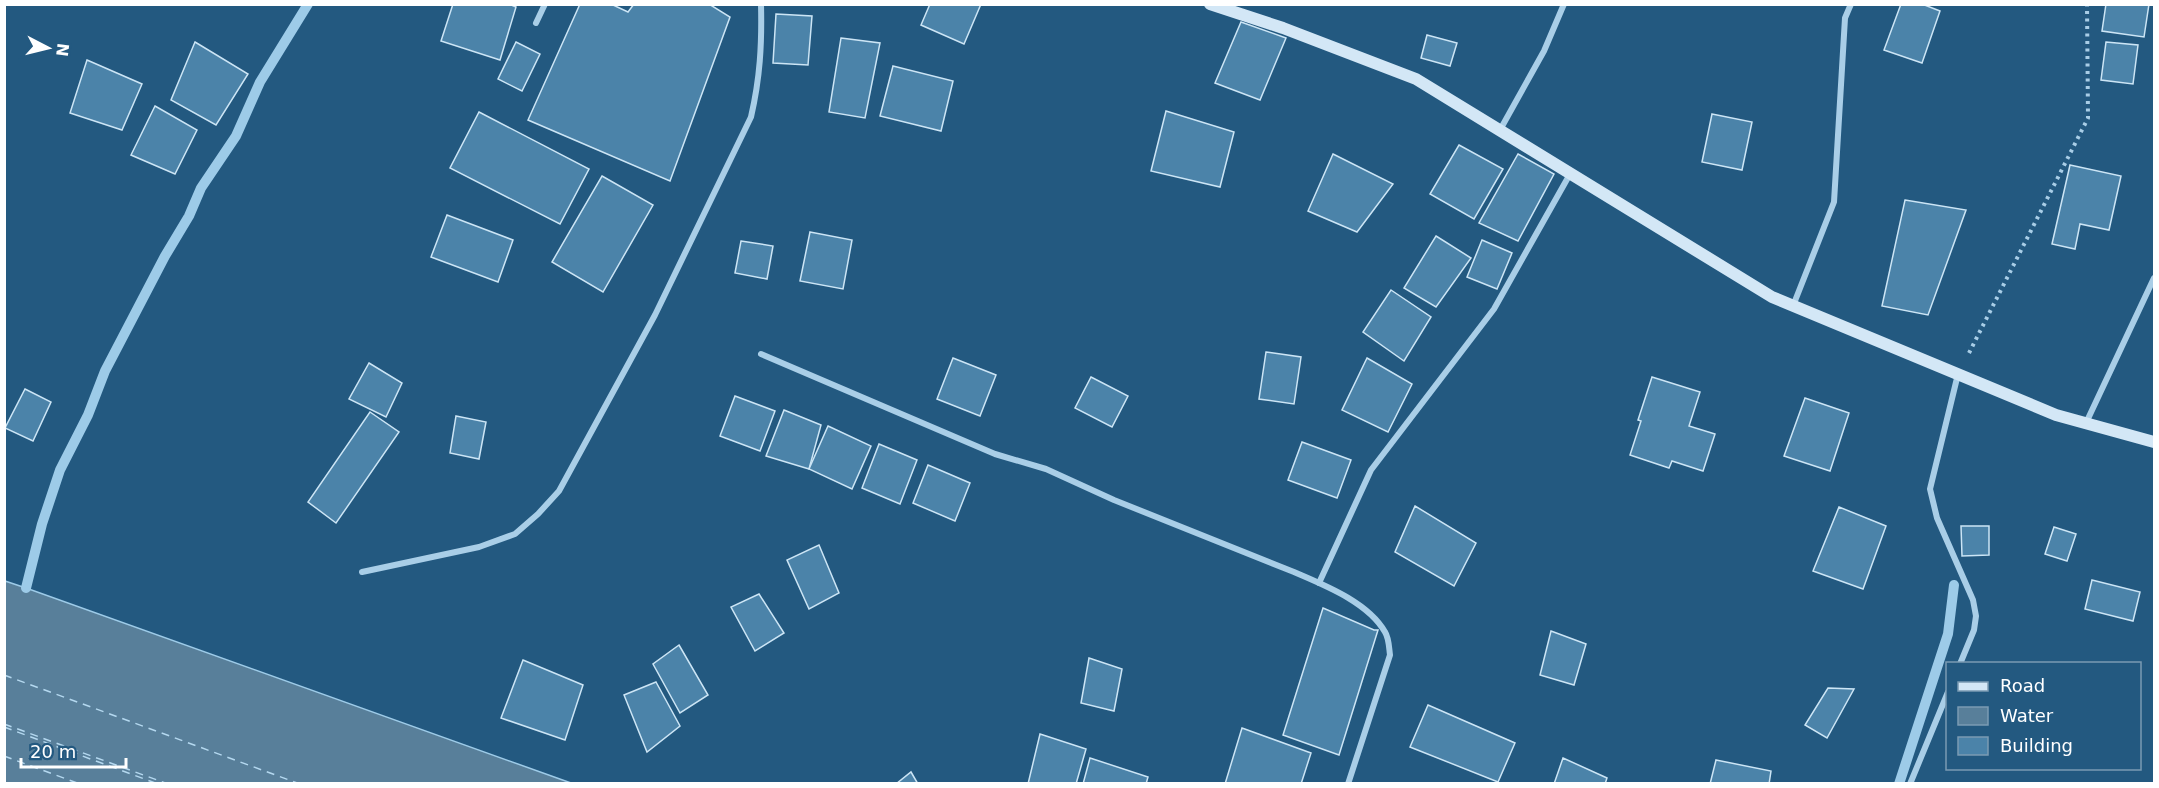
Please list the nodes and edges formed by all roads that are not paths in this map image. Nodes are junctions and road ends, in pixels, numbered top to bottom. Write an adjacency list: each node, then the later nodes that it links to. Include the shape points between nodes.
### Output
1 (545, 4): 6 (street)
2 (761, 4): 15 (street, via 762,54 751,117 655,315 559,491 515,534 479,547)
3 (1210, 4): 7 (main road, via 1416,79)
4 (1564, 4): 7 (street, via 1544,51)
5 (1851, 4): 10 (street, via 1845,18 1834,202)
6 (536, 23)
7 (1500, 131): 8 (main road)
8 (1570, 174): 10 (main road); 16 (street, via 1494,309 1371,470)
9 (2154, 278): 13 (street)
10 (1792, 306): 12 (main road)
11 (761, 354): 16 (street, via 995,454 1046,469)
12 (1958, 374): 13 (main road, via 2056,415); 17 (street, via 1930,489 1937,518 1973,600 1976,616)
13 (2086, 423): 14 (main road)
14 (2154, 442)
15 (362, 572)
16 (1319, 583): 19 (street, via 1370,612 1386,634 1390,655)
17 (1960, 662)
18 (1946, 694): 20 (street)
19 (1348, 783)
20 (1910, 783)

